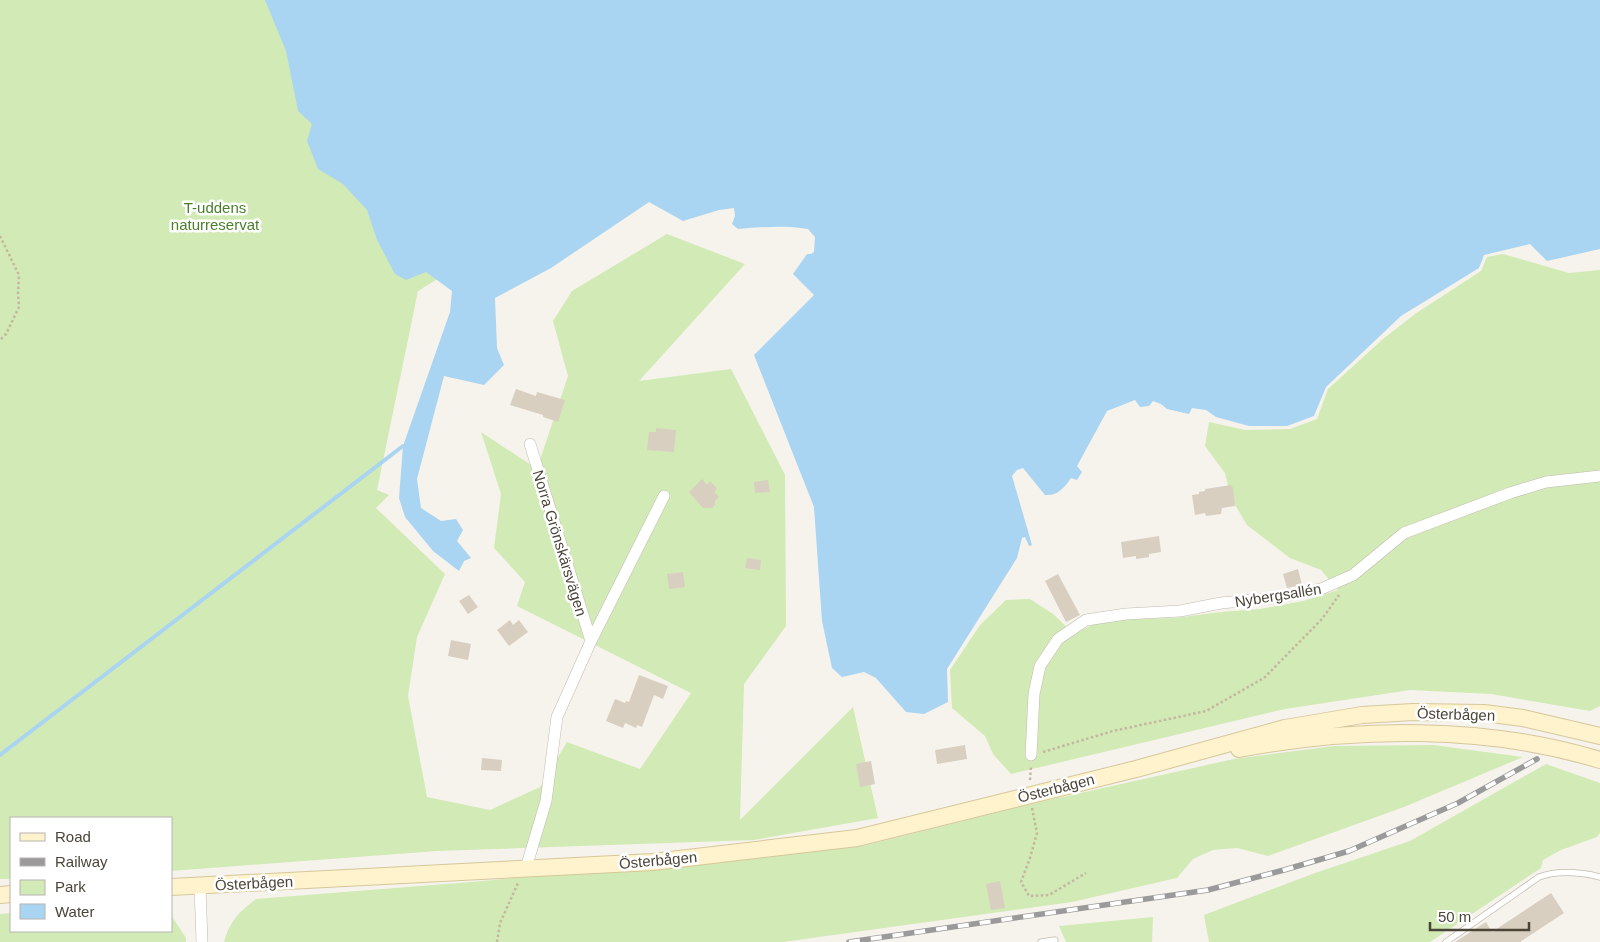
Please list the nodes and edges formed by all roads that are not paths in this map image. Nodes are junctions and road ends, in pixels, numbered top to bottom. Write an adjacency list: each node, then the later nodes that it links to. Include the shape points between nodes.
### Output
1 (530, 444): 4 (street, Norra Grönskärsvägen)
2 (1600, 476): 6 (street, Nybergsallén, via 1546,482 1404,534 1352,575 1321,589 1180,611 1086,620 1058,639 1040,666 1034,694)
3 (664, 496): 4 (street, Norra Grönskärsvägen)
4 (591, 642): 9 (street, Norra Grönskärsvägen, via 557,716 546,801)
5 (1600, 736): 8 (main road, Österbågen, via 1523,718 1484,714 1362,715 1285,728)
6 (1031, 755)
7 (1600, 760): 8 (main road, Österbågen, via 1576,752 1523,743 1413,733 1320,738 1253,746)
8 (1136, 769): 9 (main road, Österbågen, via 857,838 653,862)
9 (526, 868): 11 (main road, Österbågen)
10 (1600, 877): 16 (lane, via 1546,874)
11 (200, 886): 12 (main road, Österbågen); 14 (street)
12 (172, 887)
13 (1054, 940): 15 (lane)
14 (202, 942)
15 (1041, 942)
16 (1446, 942)

